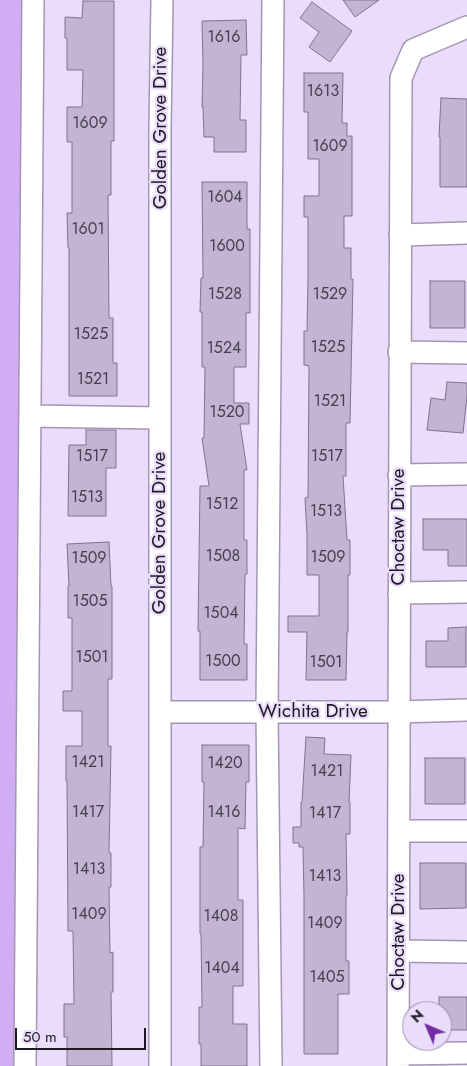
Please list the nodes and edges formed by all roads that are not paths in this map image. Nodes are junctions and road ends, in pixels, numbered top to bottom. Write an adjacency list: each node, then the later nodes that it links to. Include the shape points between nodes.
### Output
1 (33, 0): 9 (street)
2 (162, 0): 10 (street, Golden Grove Drive)
3 (273, 0): 17 (street)
4 (467, 27): 6 (street, Choctaw Drive, via 413,50 400,78)
5 (467, 233): 6 (street)
6 (400, 235): 7 (street, Choctaw Drive)
7 (399, 352): 8 (street); 12 (street, Choctaw Drive)
8 (467, 353)
9 (30, 416): 10 (street); 25 (street)
10 (160, 418): 16 (street, Golden Grove Drive)
11 (467, 474): 12 (street)
12 (399, 475): 14 (street, Choctaw Drive)
13 (467, 592): 14 (street)
14 (399, 593): 18 (street, Choctaw Drive)
15 (467, 710): 18 (street, Wichita Drive)
16 (160, 712): 17 (street, Wichita Drive); 26 (street, Golden Grove Drive)
17 (267, 712): 18 (street, Wichita Drive); 27 (street)
18 (399, 712): 19 (street, Choctaw Drive)
19 (399, 831): 20 (street); 21 (street, Choctaw Drive)
20 (467, 831)
21 (399, 951): 22 (street); 24 (street, Choctaw Drive)
22 (467, 952)
23 (467, 1052): 24 (street)
24 (398, 1060)
25 (25, 1066)
26 (160, 1066)
27 (271, 1066)

